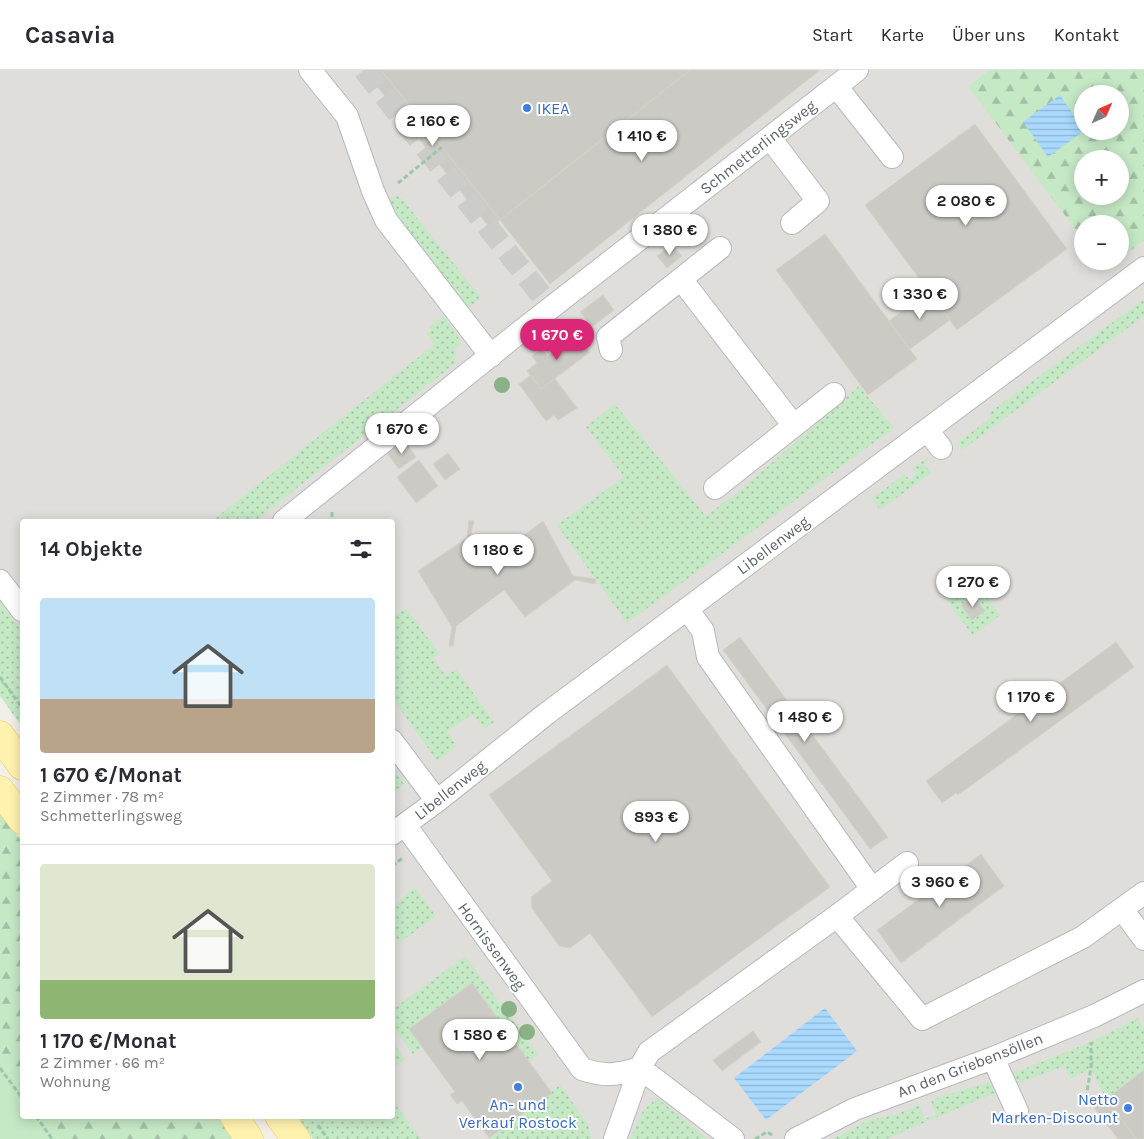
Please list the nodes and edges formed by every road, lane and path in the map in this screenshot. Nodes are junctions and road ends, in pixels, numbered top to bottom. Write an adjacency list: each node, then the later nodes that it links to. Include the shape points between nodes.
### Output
1 (310, 70): 13 (street, via 347,116 386,220)
2 (857, 70): 3 (street, Schmetterlingsweg)
3 (836, 86): 4 (street, Schmetterlingsweg); 6 (street)
4 (770, 138): 8 (street, via 818,201); 13 (street, Schmetterlingsweg)
5 (442, 147): 7 (path)
6 (892, 156)
7 (398, 183)
8 (792, 222)
9 (720, 248): 11 (street)
10 (1144, 268): 16 (street, Libellenweg)
11 (681, 279): 12 (street, via 643,316 608,337); 15 (street)
12 (611, 350)
13 (491, 356): 19 (street, Schmetterlingsweg)
14 (834, 394): 15 (street)
15 (794, 426): 18 (street, via 751,454)
16 (927, 430): 17 (street); 22 (street, Libellenweg)
17 (941, 448)
18 (714, 488)
19 (287, 519)
20 (0, 582): 21 (street)
21 (20, 607)
22 (686, 609): 29 (street, Libellenweg); 33 (street, via 703,632 708,657)
23 (0, 678): 24 (path)
24 (20, 705)
25 (0, 735): 27 (main road)
26 (395, 745): 29 (street)
27 (20, 763)
28 (0, 790): 30 (main road)
29 (437, 801): 31 (street, Libellenweg)
30 (20, 817)
31 (399, 830): 42 (street, Hornissenweg, via 582,1069 599,1075 620,1074)
32 (907, 863): 33 (street)
33 (872, 889): 36 (street)
34 (1144, 893): 35 (street)
35 (1122, 909): 36 (street, via 1083,937 922,1020); 37 (street)
36 (837, 916): 42 (street, via 649,1052)
37 (1144, 939)
38 (1142, 995): 40 (street, An den Griebensöllen)
39 (1091, 1042): 44 (path)
40 (993, 1058): 45 (street); 57 (street, An den Griebensöllen, via 854,1109)
41 (0, 1068): 43 (path)
42 (640, 1068): 53 (street); 54 (street)
43 (20, 1095)
44 (1085, 1105)
45 (1016, 1111)
46 (38, 1119): 50 (path)
47 (236, 1119): 51 (main road)
48 (285, 1119): 49 (main road)
49 (306, 1131): 52 (path)
50 (52, 1139)
51 (249, 1139)
52 (328, 1139)
53 (615, 1139)
54 (733, 1139)
55 (755, 1139): 56 (path, via 767,1132)
56 (779, 1139)
57 (796, 1139)

